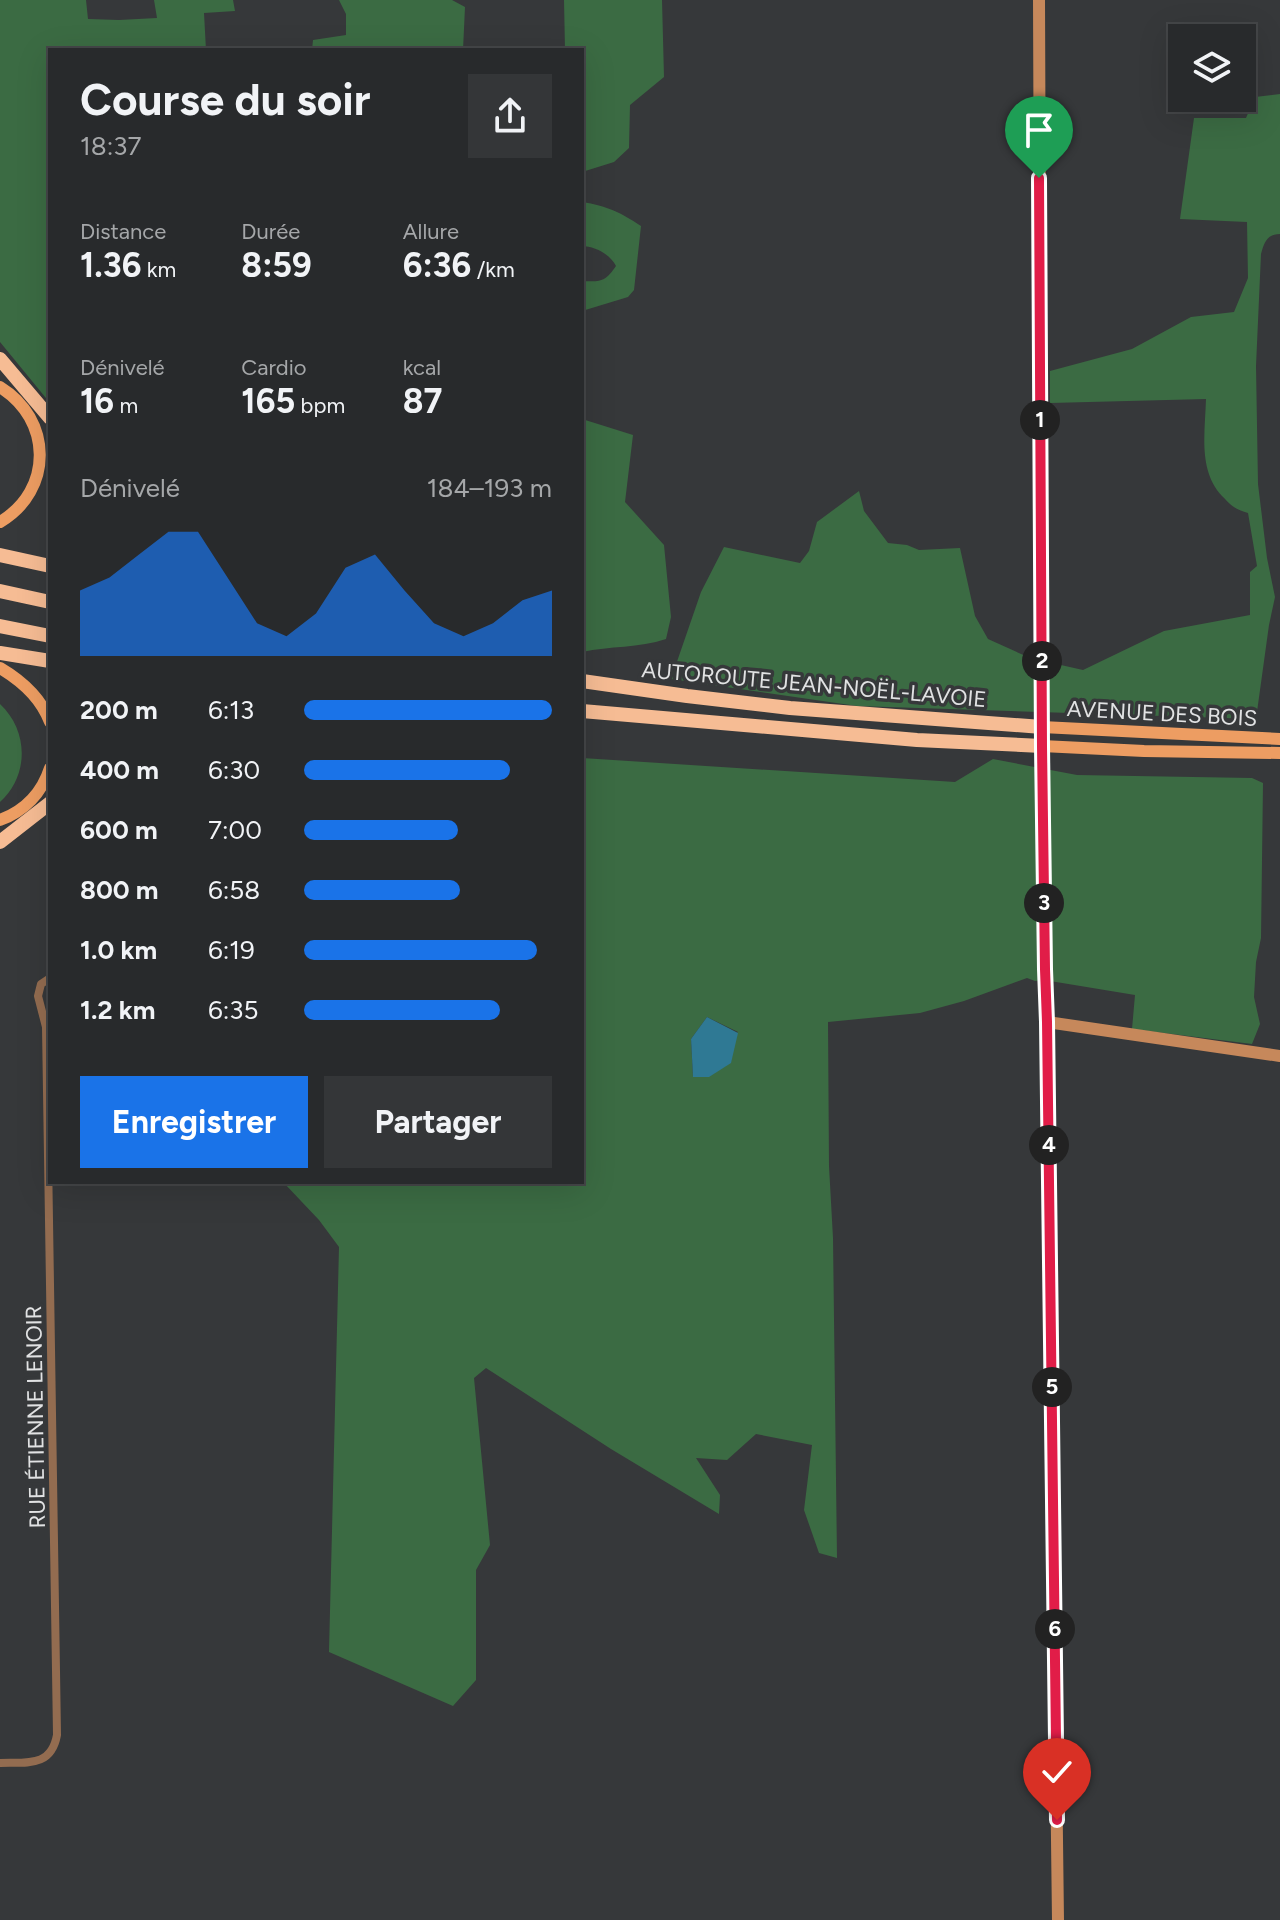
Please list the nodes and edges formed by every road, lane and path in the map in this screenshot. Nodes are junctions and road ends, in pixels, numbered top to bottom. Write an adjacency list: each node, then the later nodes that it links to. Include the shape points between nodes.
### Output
1 (1039, 0): 20 (street)
2 (0, 359): 4 (highway)
3 (0, 387): 5 (main road, via 30,417 40,455 28,497)
4 (48, 416)
5 (0, 522)
6 (0, 555): 7 (highway)
7 (48, 566)
8 (0, 591): 9 (highway)
9 (48, 602)
10 (0, 626): 11 (highway)
11 (48, 636)
12 (0, 653): 13 (highway)
13 (48, 661)
14 (0, 668): 17 (main road, via 30,691)
15 (584, 681): 20 (highway, AUTOROUTE JEAN-NOËL-LAVOIE, via 790,708)
16 (584, 711): 19 (highway, AUTOROUTE JEAN-NOËL-LAVOIE)
17 (48, 718)
18 (584, 719): 19 (highway)
19 (680, 720): 22 (highway, AUTOROUTE JEAN-NOËL-LAVOIE)
20 (1042, 727): 21 (main road, AVENUE DES BOIS); 22 (street)
21 (1280, 739)
22 (1042, 746): 23 (main road, AVENUE DES BOIS); 29 (street)
23 (1280, 753)
24 (48, 773): 26 (main road, via 28,804)
25 (48, 805): 27 (highway)
26 (0, 820)
27 (0, 842)
28 (48, 979): 30 (street, RUE ÉTIENNE LENOIR, via 38,992)
29 (1047, 1022): 31 (street); 34 (street)
30 (48, 1025)
31 (1280, 1056)
32 (50, 1184): 33 (street, RUE ÉTIENNE LENOIR, via 57,1735 44,1758)
33 (0, 1763)
34 (1058, 1920)

